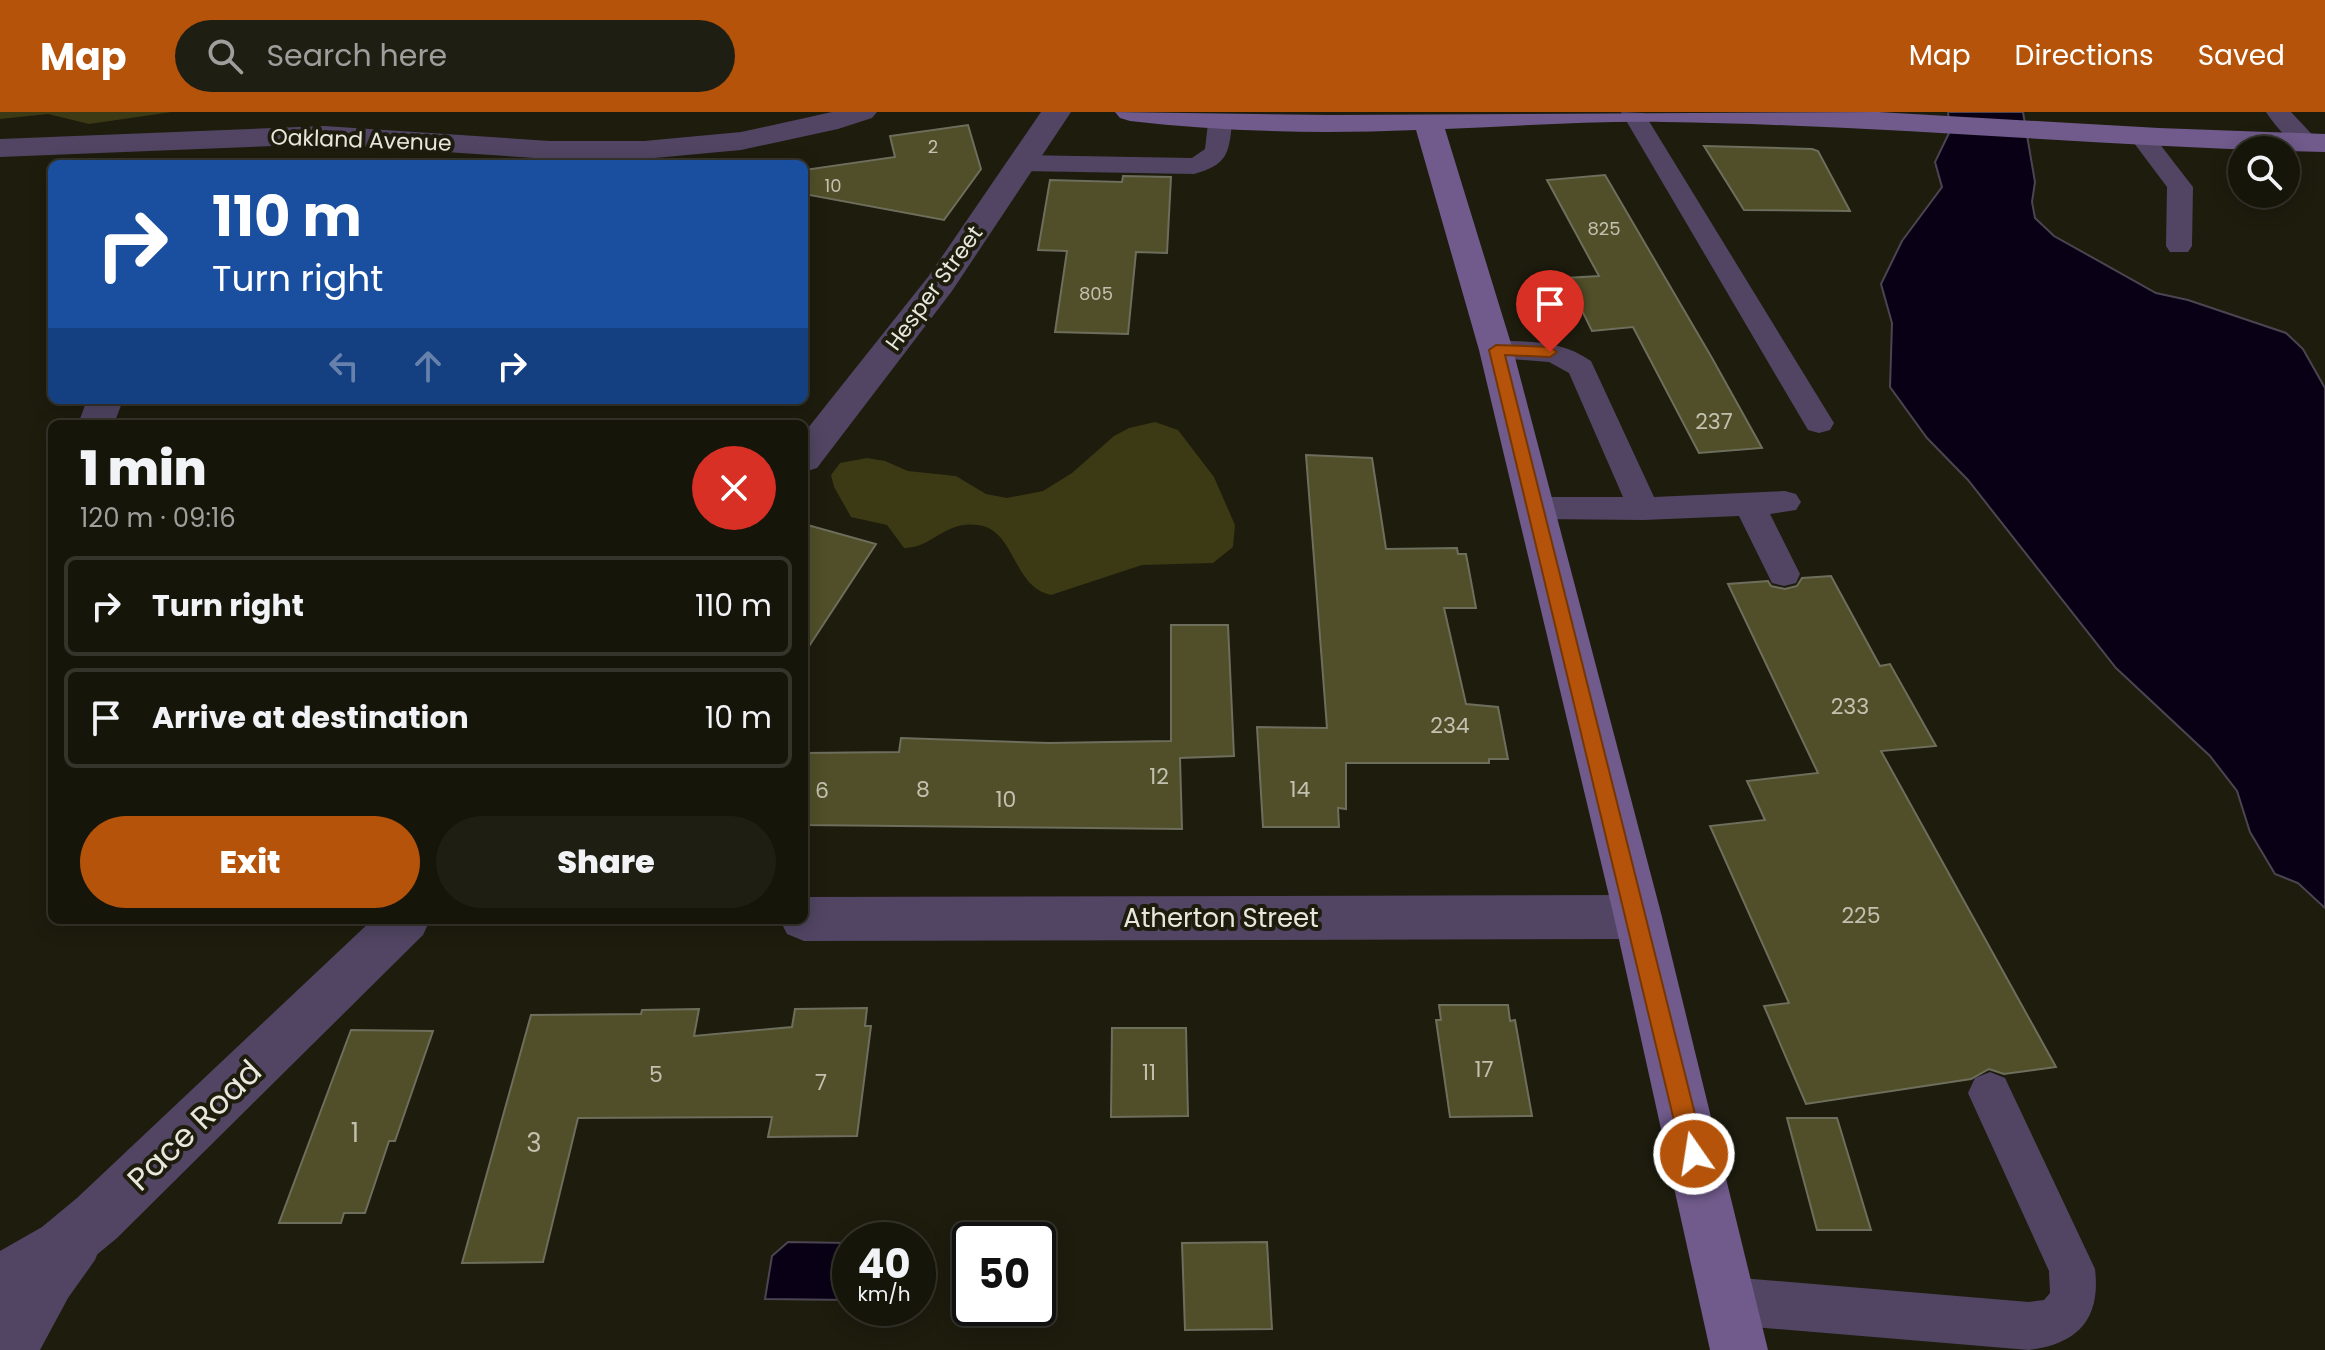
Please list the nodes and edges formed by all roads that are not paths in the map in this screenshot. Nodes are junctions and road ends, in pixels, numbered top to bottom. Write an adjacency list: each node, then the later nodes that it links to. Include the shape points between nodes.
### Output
1 (862, 112): 13 (street, Oakland Avenue)
2 (1056, 112): 14 (street, Hesper Street)
3 (1130, 112): 7 (main road)
4 (2278, 112): 9 (lane)
5 (1632, 113): 6 (main road); 8 (main road); 17 (lane)
6 (1428, 121): 7 (main road); 16 (main road)
7 (1220, 123): 14 (lane, via 1219,147 1200,165)
8 (2143, 139): 9 (main road); 15 (lane, via 2180,187)
9 (2316, 143)
10 (0, 148): 12 (street, Oakland Avenue)
11 (428, 152): 12 (street, Oakland Avenue, via 324,135); 13 (street, Oakland Avenue, via 561,150)
12 (189, 153)
13 (664, 157)
14 (1025, 157): 18 (street, Hesper Street, via 940,284)
15 (2179, 246)
16 (1496, 350): 21 (main road); 22 (lane, via 1550,352 1581,368)
17 (1819, 423)
18 (808, 453)
19 (1785, 502): 20 (lane)
20 (1748, 503): 22 (lane); 23 (lane)
21 (1535, 508): 22 (lane); 24 (main road)
22 (1644, 509)
23 (1784, 574)
24 (1638, 917): 25 (street, Atherton Street); 30 (main road)
25 (808, 919)
26 (402, 924): 28 (street, Pace Road)
27 (1990, 1093): 30 (lane, via 2072,1269 2074,1295 2063,1315 2054,1323 2029,1326)
28 (81, 1233): 29 (street); 31 (street, Pace Road, via 48,1278)
29 (0, 1283)
30 (1734, 1326)
31 (8, 1350)

